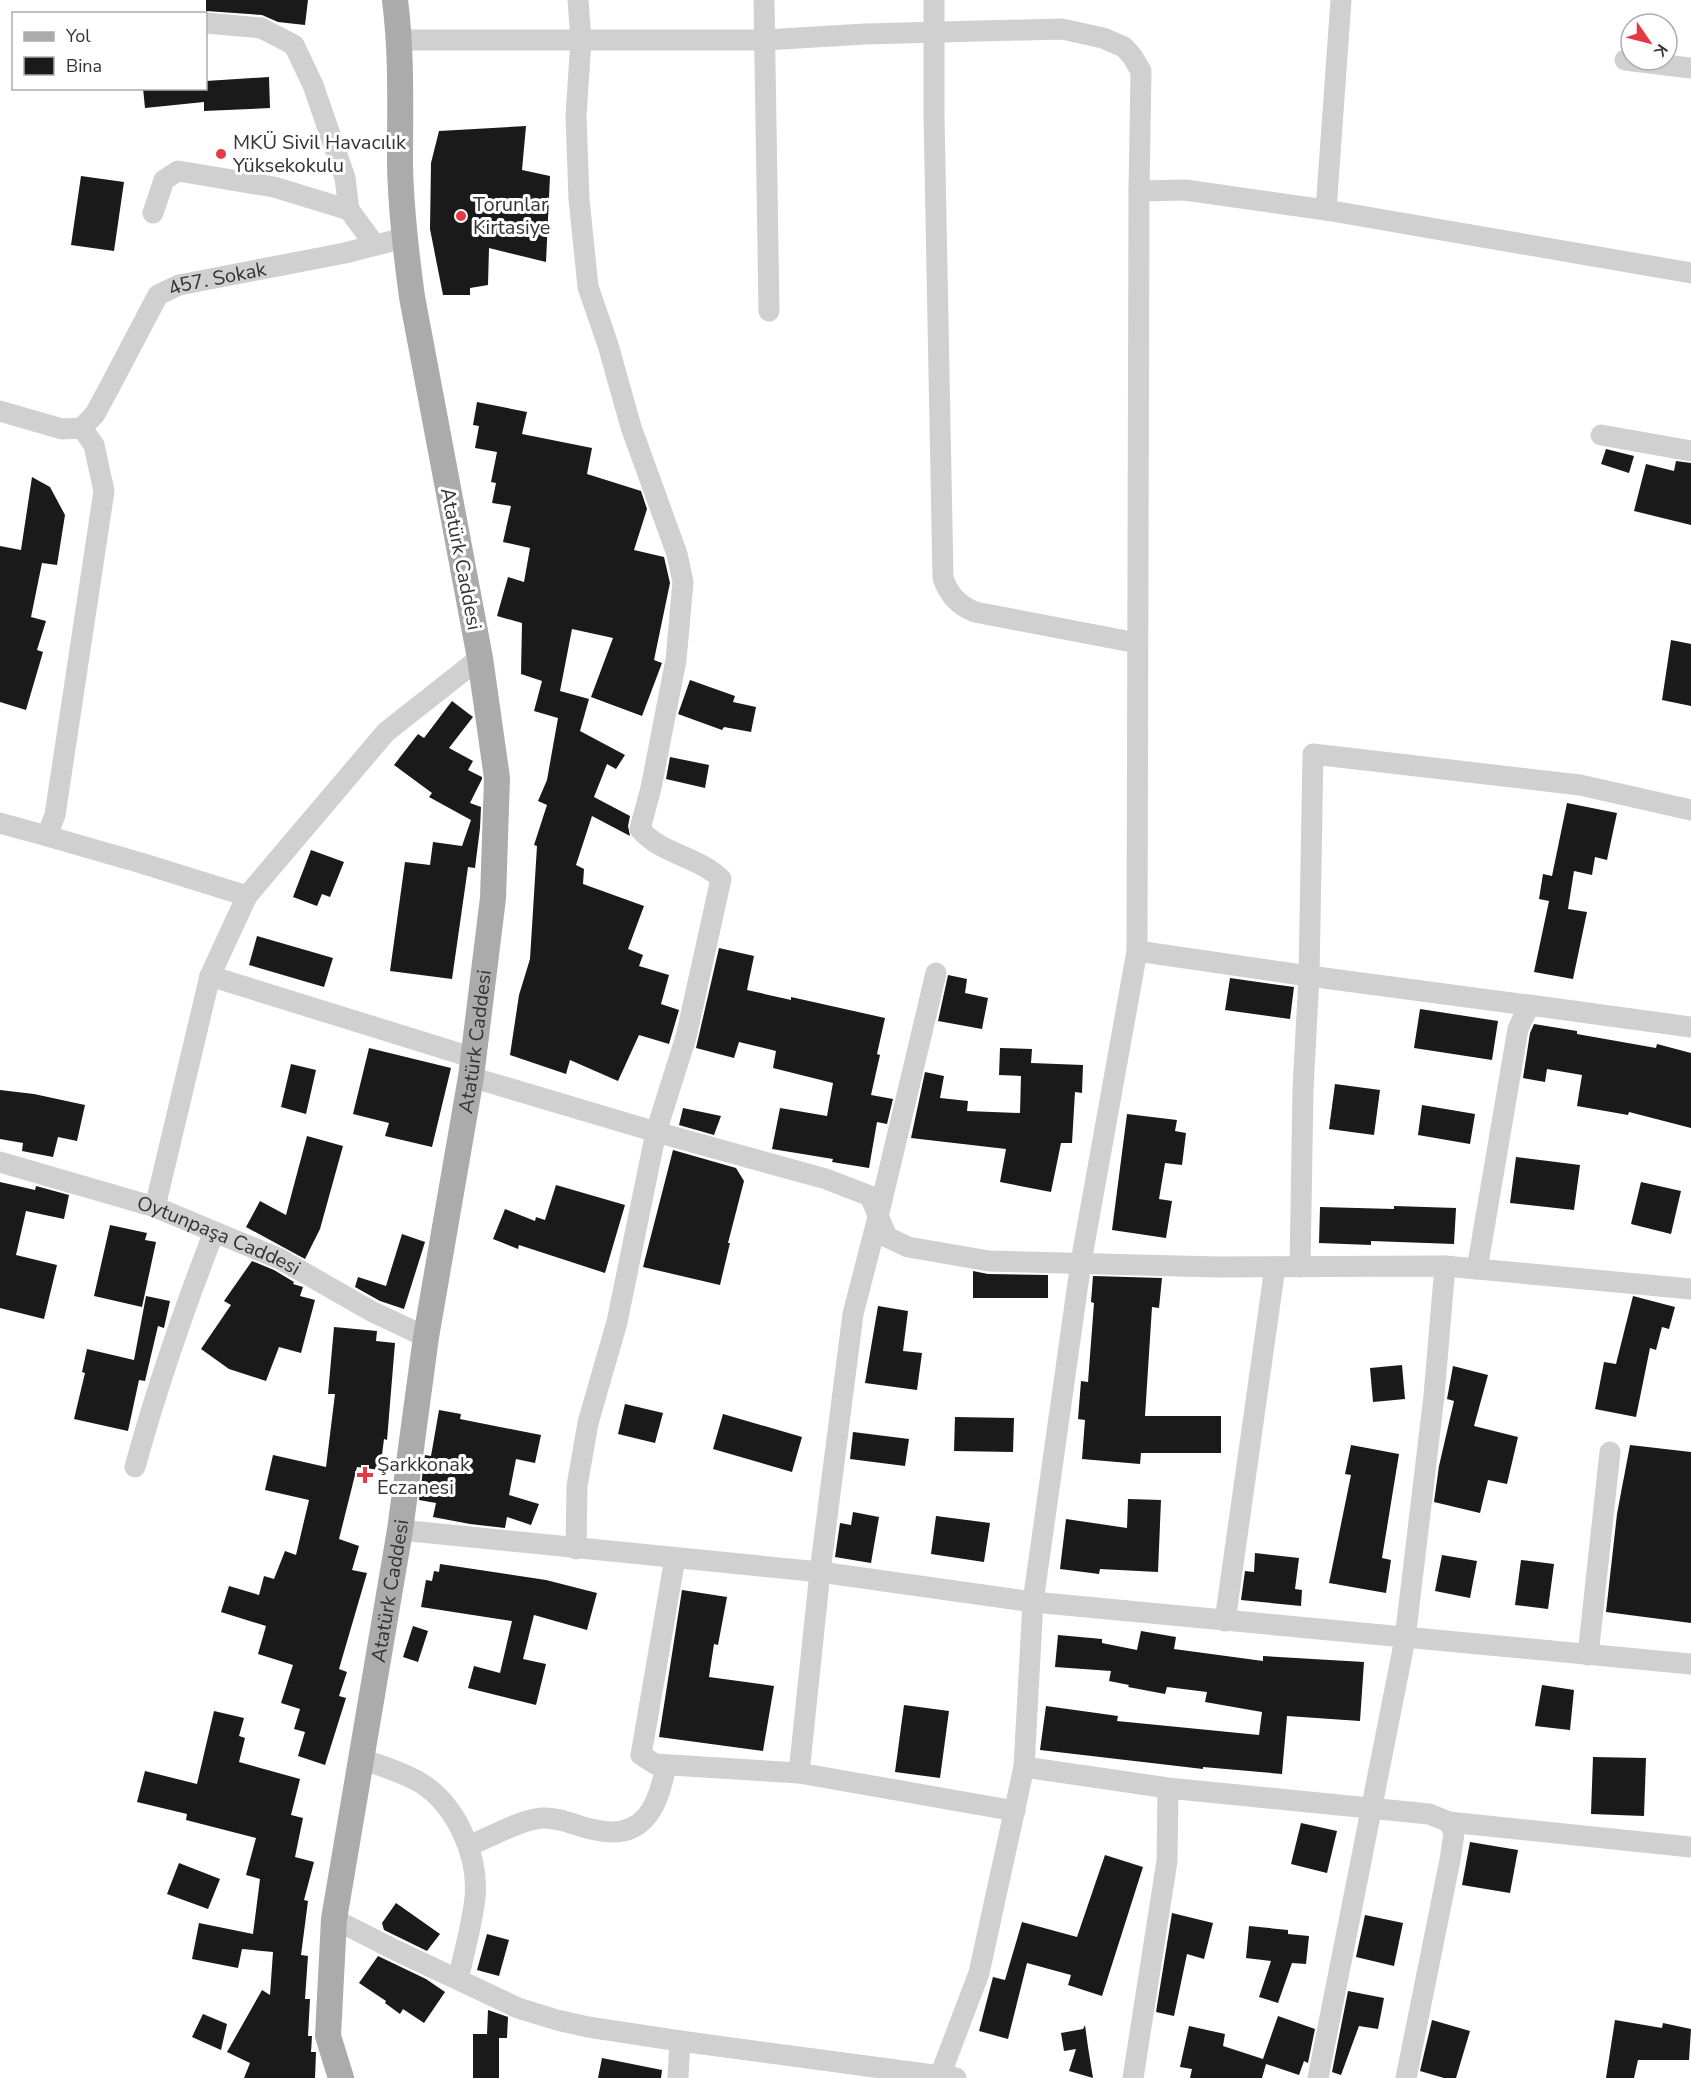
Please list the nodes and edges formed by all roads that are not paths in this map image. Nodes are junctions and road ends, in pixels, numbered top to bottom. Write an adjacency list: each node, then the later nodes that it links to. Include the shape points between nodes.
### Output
1 (395, 0): 8 (main road, Atatürk Caddesi)
2 (578, 0): 9 (street)
3 (764, 0): 10 (street)
4 (934, 0): 7 (street)
5 (1341, 0): 13 (street)
6 (207, 23): 12 (street, via 261,28 294,45 313,85 345,178)
7 (936, 32): 10 (street); 11 (street, via 1062,29 1124,47 1141,71); 23 (street, via 934,127 943,578 958,603 975,612)
8 (400, 40): 9 (street); 15 (main road, Atatürk Caddesi)
9 (581, 40): 10 (street); 36 (street, via 576,116 588,287 683,582 676,660 640,829 648,839 712,870 721,879 686,1037)
10 (765, 40): 18 (street)
11 (1139, 191): 13 (street, via 1185,189); 23 (street)
12 (349, 210): 14 (street, via 274,186 178,171 164,180); 16 (street)
13 (1326, 210): 17 (street)
14 (153, 213)
15 (404, 238): 16 (street, 457. Sokak); 24 (main road, Atatürk Caddesi)
16 (375, 245): 20 (street, 457. Sokak, via 179,285 158,295 95,414)
17 (1691, 273)
18 (770, 311)
19 (0, 411): 20 (street, via 52,427)
20 (82, 428): 27 (street, via 94,445 104,491 54,815)
21 (1601, 435): 22 (street)
22 (1691, 452)
23 (1137, 643): 29 (street)
24 (480, 658): 28 (street, via 386,732); 35 (main road, Atatürk Caddesi, via 497,778 493,897)
25 (1691, 810): 32 (street, via 1580,785 1313,754)
26 (0, 823): 27 (street)
27 (47, 836): 28 (street)
28 (247, 896): 31 (street)
29 (1137, 951): 32 (street); 41 (street)
30 (936, 973): 39 (street)
31 (210, 976): 35 (street); 38 (street)
32 (1309, 976): 33 (street); 44 (street)
33 (1535, 1006): 34 (street); 45 (street, via 1529,1005 1518,1029)
34 (1691, 1028)
35 (472, 1067): 36 (street); 47 (main road, Atatürk Caddesi)
36 (656, 1132): 39 (street, via 826,1179 870,1196); 51 (street, via 617,1322 588,1423 577,1486)
37 (0, 1162): 38 (street, Oytunpaşa Caddesi)
38 (155, 1207): 40 (street, Oytunpaşa Caddesi)
39 (878, 1217): 41 (street, via 887,1237 908,1247 988,1261); 53 (street, via 853,1314)
40 (214, 1232): 47 (street, Oytunpaşa Caddesi, via 280,1259); 49 (street, via 151,1408)
41 (1081, 1262): 43 (street); 54 (street)
42 (1445, 1266): 44 (street); 45 (street); 56 (street)
43 (1275, 1267): 44 (street); 55 (street)
44 (1300, 1267)
45 (1477, 1269): 46 (street)
46 (1690, 1285)
47 (426, 1337): 50 (main road, Atatürk Caddesi)
48 (1610, 1452): 57 (street)
49 (135, 1467)
50 (400, 1530): 51 (street); 59 (main road, Atatürk Caddesi)
51 (576, 1549): 52 (street)
52 (675, 1558): 53 (street); 60 (street, via 641,1755 655,1764)
53 (820, 1572): 54 (street); 62 (street)
54 (1033, 1602): 55 (street); 61 (street)
55 (1225, 1621): 56 (street)
56 (1405, 1639): 57 (street); 64 (street)
57 (1588, 1655): 58 (street)
58 (1691, 1664)
59 (362, 1759): 67 (street, via 392,1768 423,1784 451,1811); 69 (main road, Atatürk Caddesi)
60 (666, 1765): 62 (street); 67 (street, via 655,1806 647,1818 628,1829 597,1831 543,1818)
61 (1024, 1767): 63 (street); 65 (street)
62 (799, 1773): 65 (street)
63 (1168, 1788): 64 (street); 76 (street, via 1167,1861)
64 (1371, 1808): 66 (street, via 1429,1814); 77 (street)
65 (1015, 1811): 73 (street, via 979,1973)
66 (1449, 1822): 68 (street); 78 (street, via 1454,1833 1450,1860)
67 (469, 1846): 70 (street, via 475,1898)
68 (1691, 1847)
69 (334, 1919): 70 (street); 74 (main road, Atatürk Caddesi, via 328,2036)
70 (458, 1979): 71 (street, via 518,2008 557,2020)
71 (680, 2041): 72 (street); 75 (street)
72 (829, 2070): 73 (street)
73 (948, 2077)
74 (341, 2078)
75 (678, 2078)
76 (1133, 2078)
77 (1318, 2078)
78 (1406, 2078)

